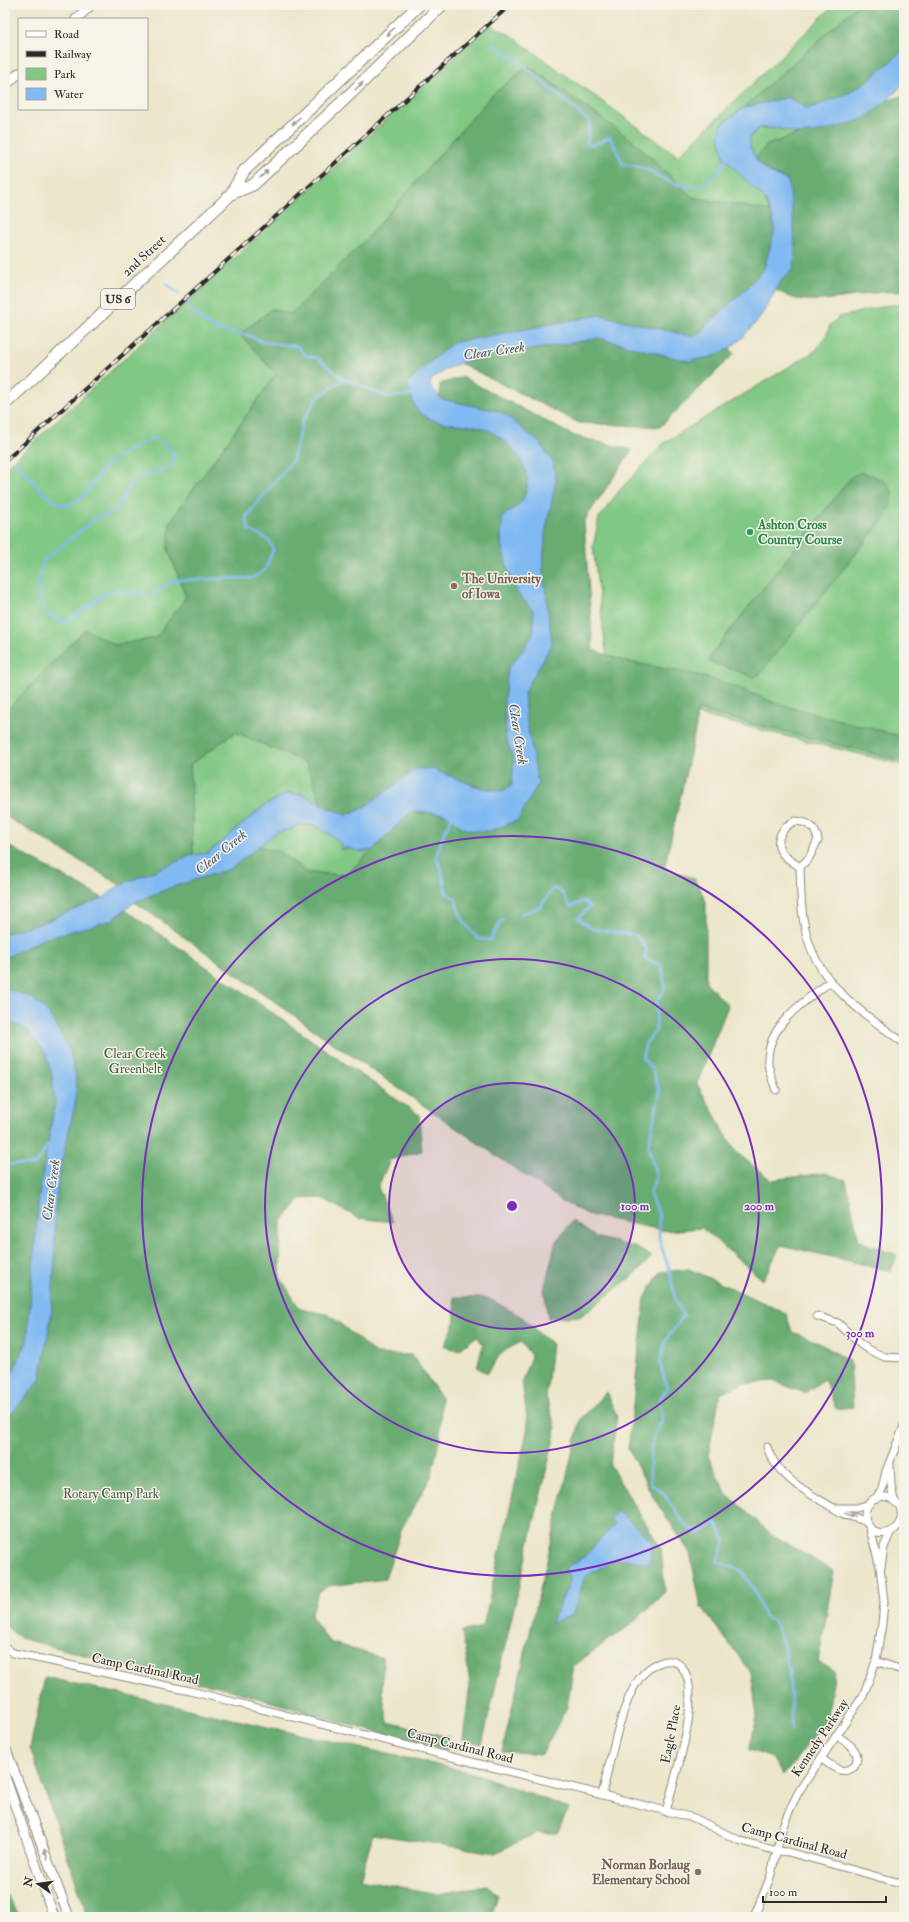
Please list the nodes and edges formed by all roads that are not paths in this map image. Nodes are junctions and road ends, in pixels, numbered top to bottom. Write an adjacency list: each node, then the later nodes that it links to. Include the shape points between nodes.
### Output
1 (91, 5): 4 (street)
2 (419, 5): 7 (main road, 2nd Street / US 6, one-way to 7, via 244,171)
3 (442, 5): 7 (main road, 2nd Street / US 6, one-way to 3, via 253,185)
4 (77, 18)
5 (18, 74): 6 (street)
6 (5, 86)
7 (231, 194): 8 (main road, 2nd Street / US 6)
8 (5, 404)
9 (800, 867): 9 (street, via 782,852 778,843 786,824 795,821 811,825 818,840 809,858); 10 (street, via 805,929 814,956)
10 (830, 982): 11 (street, via 855,1007); 12 (street, via 790,1014 773,1040 769,1049 768,1064)
11 (904, 1043)
12 (776, 1090)
13 (817, 1316): 14 (street, via 838,1323 869,1350 885,1357)
14 (904, 1358)
15 (904, 1426): 17 (street)
16 (767, 1447): 21 (street, via 770,1458 777,1467 806,1492)
17 (890, 1464): 18 (street); 19 (street)
18 (877, 1498): 19 (street, via 886,1497); 20 (street)
19 (894, 1501): 22 (street)
20 (868, 1504): 21 (street, via 857,1508); 23 (street)
21 (835, 1508): 23 (street, one-way to 23)
22 (902, 1509): 24 (street)
23 (866, 1522): 25 (street)
24 (901, 1526): 26 (street)
25 (870, 1529): 26 (street, via 877,1533); 27 (street, Kennedy Parkway)
26 (890, 1533): 27 (street, Kennedy Parkway)
27 (880, 1567): 29 (street, Kennedy Parkway, via 884,1602)
28 (5, 1647): 35 (street, Camp Cardinal Road, via 13,1653 190,1691)
29 (876, 1662): 30 (street); 31 (street, Kennedy Parkway, via 863,1696)
30 (904, 1671)
31 (836, 1735): 33 (street, Kennedy Parkway); 33 (street, via 856,1750 858,1756 854,1767 846,1772 840,1771)
32 (5, 1747): 40 (street, one-way to 32)
33 (821, 1758): 37 (street, Kennedy Parkway, via 790,1809)
34 (5, 1777): 39 (street)
35 (602, 1795): 36 (street, Camp Cardinal Road); 36 (street, Eagle Place, via 631,1693 650,1666 659,1661 671,1661 679,1664 685,1672 690,1705)
36 (666, 1812): 37 (street, Camp Cardinal Road, via 694,1818 738,1840)
37 (777, 1851): 38 (street, Camp Cardinal Road); 41 (street, Kennedy Parkway, via 770,1878)
38 (904, 1884)
39 (54, 1917)
40 (69, 1917)
41 (754, 1917)

